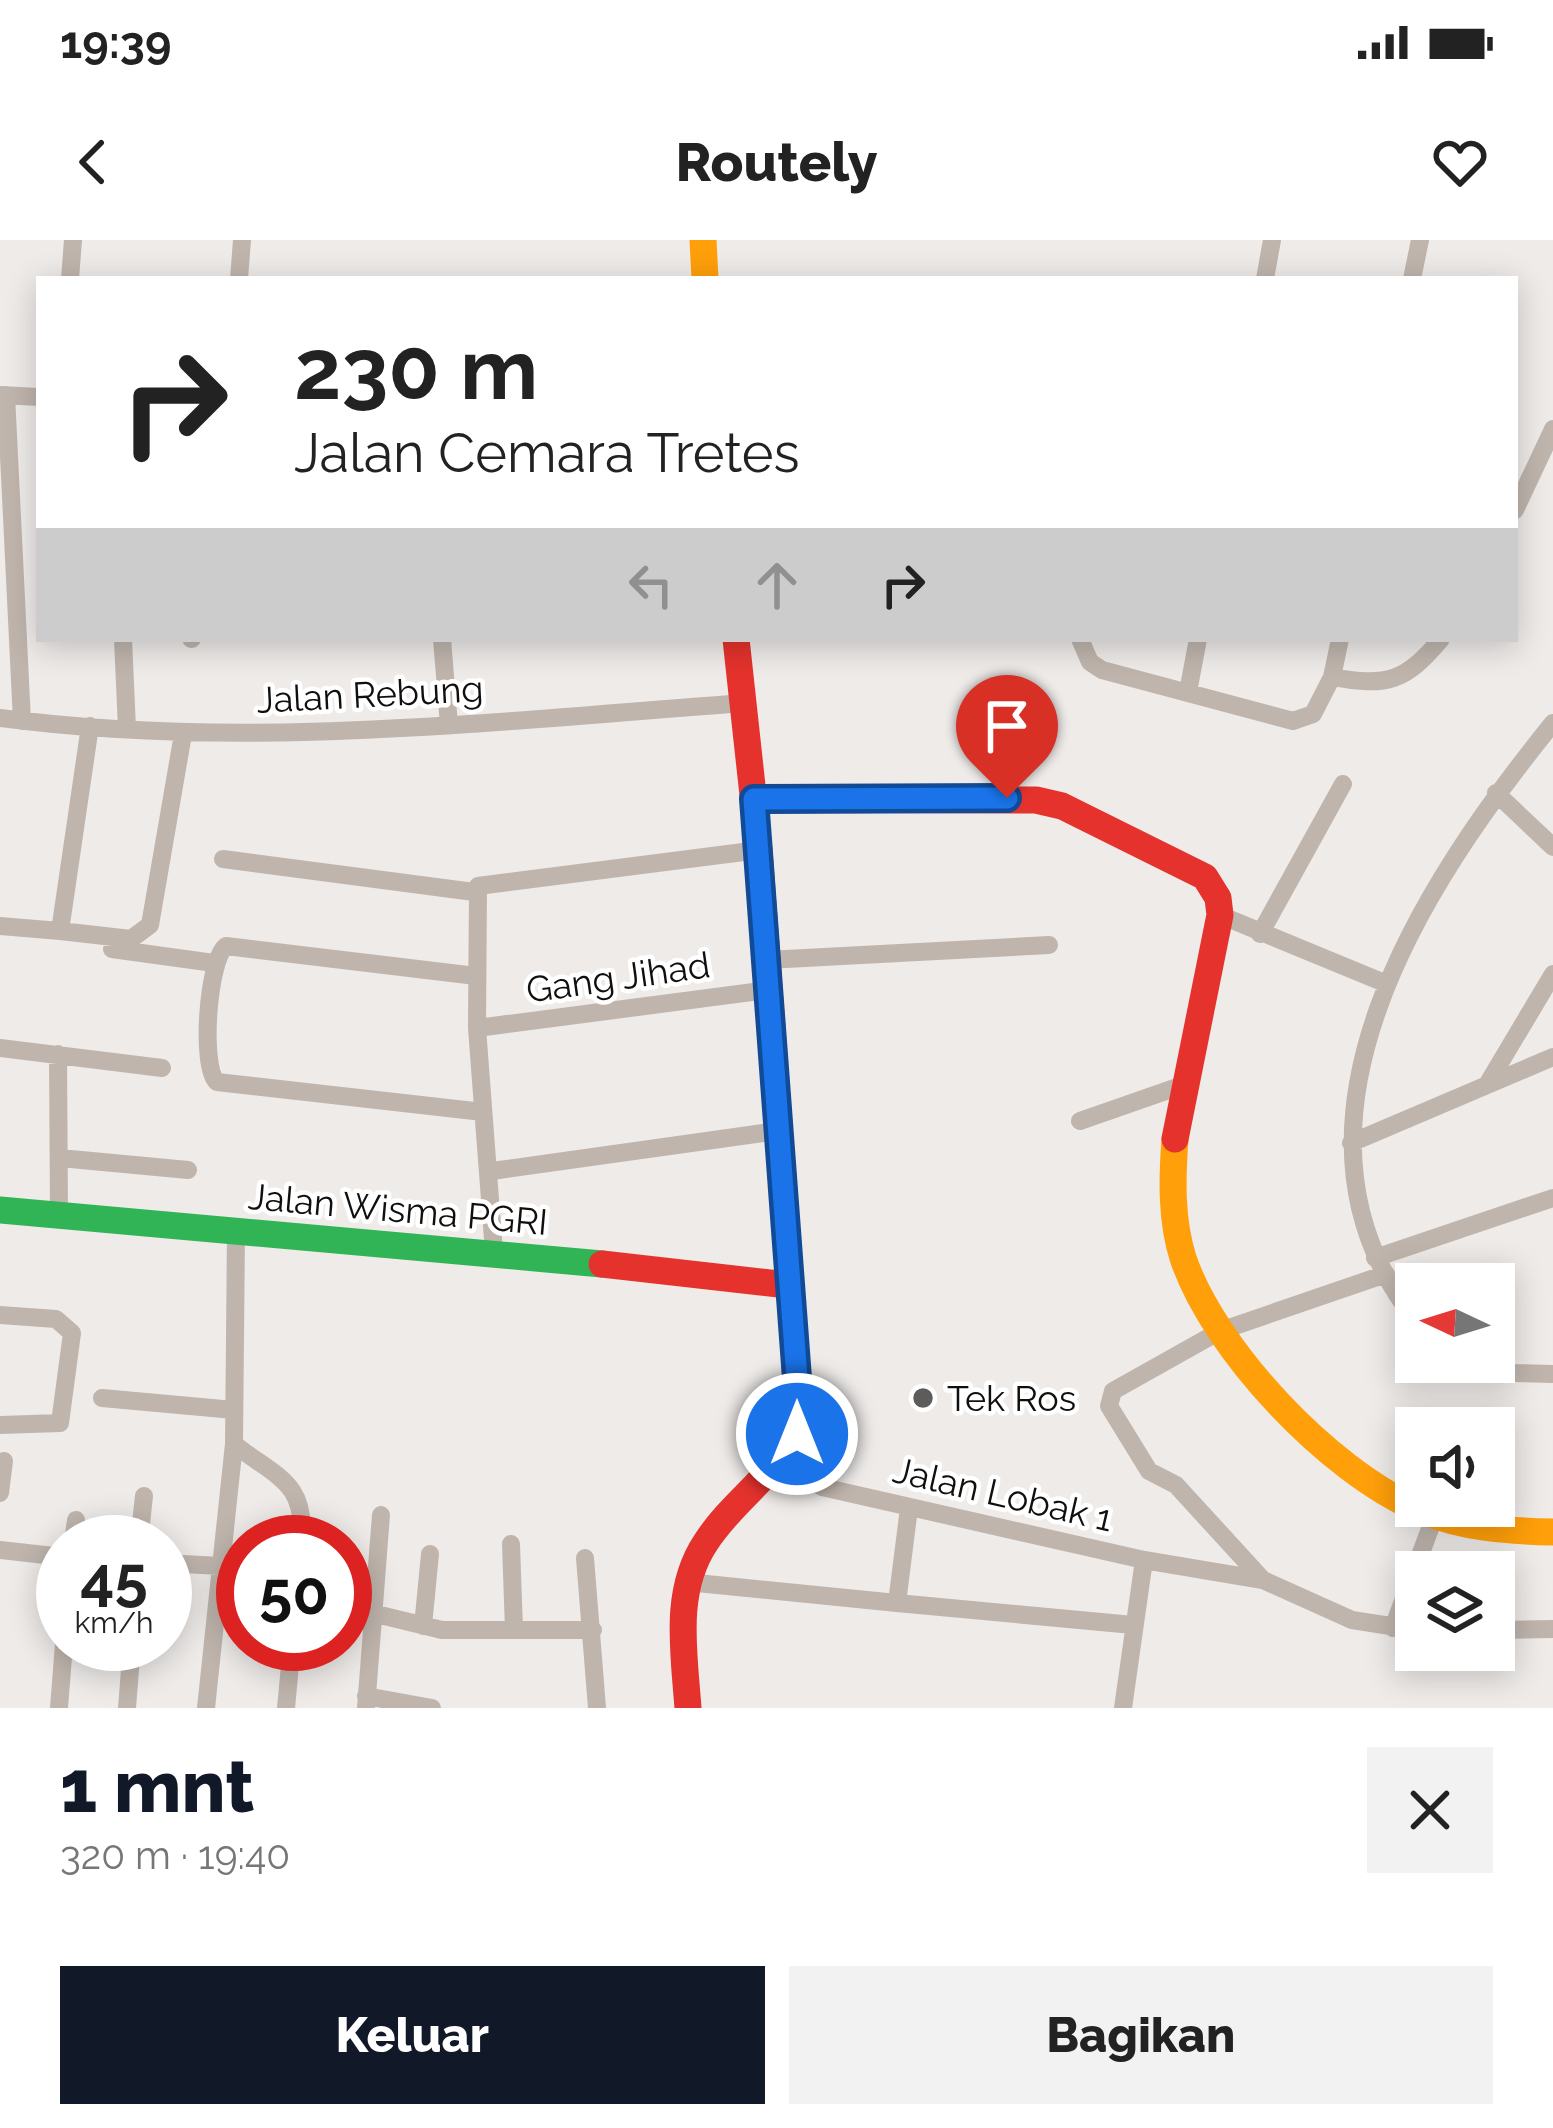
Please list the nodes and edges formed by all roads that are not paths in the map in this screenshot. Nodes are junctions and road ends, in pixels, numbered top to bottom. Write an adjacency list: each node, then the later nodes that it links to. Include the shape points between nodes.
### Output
1 (73, 240): 6 (street)
2 (242, 240): 7 (street)
3 (704, 240): 8 (street)
4 (1272, 240): 9 (street)
5 (1420, 240): 10 (street)
6 (70, 276)
7 (239, 276)
8 (705, 276)
9 (1266, 276)
10 (1413, 276)
11 (3, 395): 12 (street); 26 (street)
12 (36, 397)
13 (1553, 428): 14 (street)
14 (1518, 500)
15 (123, 642): 30 (street)
16 (442, 642): 28 (street)
17 (736, 642): 24 (street)
18 (1081, 642): 23 (street, via 1102,670)
19 (1197, 642): 23 (street)
20 (1339, 642): 22 (street)
21 (1439, 642): 22 (street, via 1384,683)
22 (1332, 677): 23 (street, via 1313,714 1293,721)
23 (1188, 692)
24 (744, 704): 28 (street, Jalan Rebung); 34 (street)
25 (0, 719): 26 (street, Jalan Rebung)
26 (22, 721): 29 (street, Jalan Rebung)
27 (1553, 723): 33 (street)
28 (449, 725): 31 (street, Jalan Rebung)
29 (90, 726): 30 (street, Jalan Rebung); 41 (street)
30 (127, 729): 31 (street, Jalan Rebung)
31 (183, 734): 41 (street, via 150,925 130,939)
32 (1343, 784): 42 (street)
33 (1496, 793): 35 (street); 48 (street)
34 (754, 799): 36 (street); 39 (street, via 1062,806 1196,871 1213,886)
35 (1553, 847)
36 (759, 850): 38 (street, via 492,880); 44 (street)
37 (223, 859): 38 (street)
38 (474, 892): 47 (street)
39 (1220, 915): 42 (street); 55 (street)
40 (0, 929): 41 (street); 45 (street)
41 (60, 931)
42 (1260, 934): 48 (street)
43 (1049, 945): 44 (street)
44 (767, 960): 49 (street)
45 (214, 963): 47 (street, via 232,945); 57 (street, via 206,1065 212,1080)
46 (1553, 974): 56 (street)
47 (476, 976): 50 (street)
48 (1387, 984): 60 (street, via 1368,1037)
49 (767, 990): 50 (street, Gang Jihad); 59 (street)
50 (477, 1028): 57 (street)
51 (0, 1048): 52 (street)
52 (58, 1054): 54 (street); 61 (street)
53 (1553, 1057): 56 (street)
54 (162, 1068)
55 (1186, 1084): 58 (street); 73 (street, via 1174,1219 1192,1281)
56 (1488, 1085): 60 (street)
57 (483, 1112): 63 (street)
58 (1080, 1121)
59 (777, 1131): 63 (street); 70 (street)
60 (1351, 1143): 69 (street, via 1357,1207)
61 (60, 1158): 62 (street); 66 (street)
62 (188, 1170)
63 (492, 1171): 68 (street)
64 (1553, 1198): 69 (street)
65 (0, 1210): 66 (street, Jalan Wisma PGRI)
66 (59, 1214): 67 (street, Jalan Wisma PGRI)
67 (236, 1230): 68 (street, Jalan Wisma PGRI); 77 (street)
68 (494, 1252): 70 (street, Jalan Wisma PGRI)
69 (1380, 1266): 71 (street); 73 (street)
70 (788, 1285): 81 (street, via 800,1414)
71 (1395, 1289)
72 (0, 1315): 78 (street, via 56,1319 72,1333 60,1424)
73 (1220, 1330): 84 (street, via 1310,1437); 101 (street, via 1113,1391 1109,1409 1149,1471 1176,1485)
74 (1515, 1369): 75 (street)
75 (1553, 1374)
76 (101, 1398): 77 (street)
77 (234, 1410): 79 (street)
78 (0, 1425)
79 (233, 1444): 87 (street); 88 (street, via 297,1494)
80 (4, 1461): 82 (street)
81 (783, 1462): 85 (street, Jalan Lobak 1, via 822,1487); 102 (street, via 713,1529)
82 (0, 1493)
83 (144, 1496): 86 (street)
84 (1395, 1496)
85 (909, 1508): 98 (street, Jalan Lobak 1); 103 (street)
86 (142, 1515)
87 (225, 1515)
88 (303, 1515)
89 (381, 1515): 100 (street)
90 (1431, 1527): 108 (street)
91 (1510, 1527): 92 (street)
92 (1553, 1532)
93 (512, 1544): 110 (street)
94 (0, 1550): 95 (street)
95 (36, 1554)
96 (430, 1554): 107 (street)
97 (585, 1558): 111 (street)
98 (1144, 1560): 101 (street, Jalan Lobak 1); 106 (street, Jalan Lobak 1)
99 (372, 1580): 100 (street)
100 (375, 1580): 105 (street)
101 (1263, 1580): 108 (street, via 1352,1621)
102 (687, 1582): 103 (street); 124 (street)
103 (897, 1603): 106 (street)
104 (216, 1604): 120 (street)
105 (372, 1613): 107 (street)
106 (1133, 1624): 125 (street, Jalan Lobak 1)
107 (423, 1625): 110 (street)
108 (1393, 1628)
109 (1553, 1629): 112 (street)
110 (514, 1630): 111 (street)
111 (592, 1630): 123 (street)
112 (1515, 1630)
113 (62, 1671): 118 (street)
114 (130, 1671): 119 (street)
115 (289, 1671): 121 (street)
116 (368, 1671): 117 (street)
117 (366, 1702): 122 (street)
118 (59, 1708)
119 (127, 1708)
120 (206, 1708)
121 (286, 1708)
122 (431, 1708)
123 (597, 1708)
124 (688, 1708)
125 (1123, 1708)

